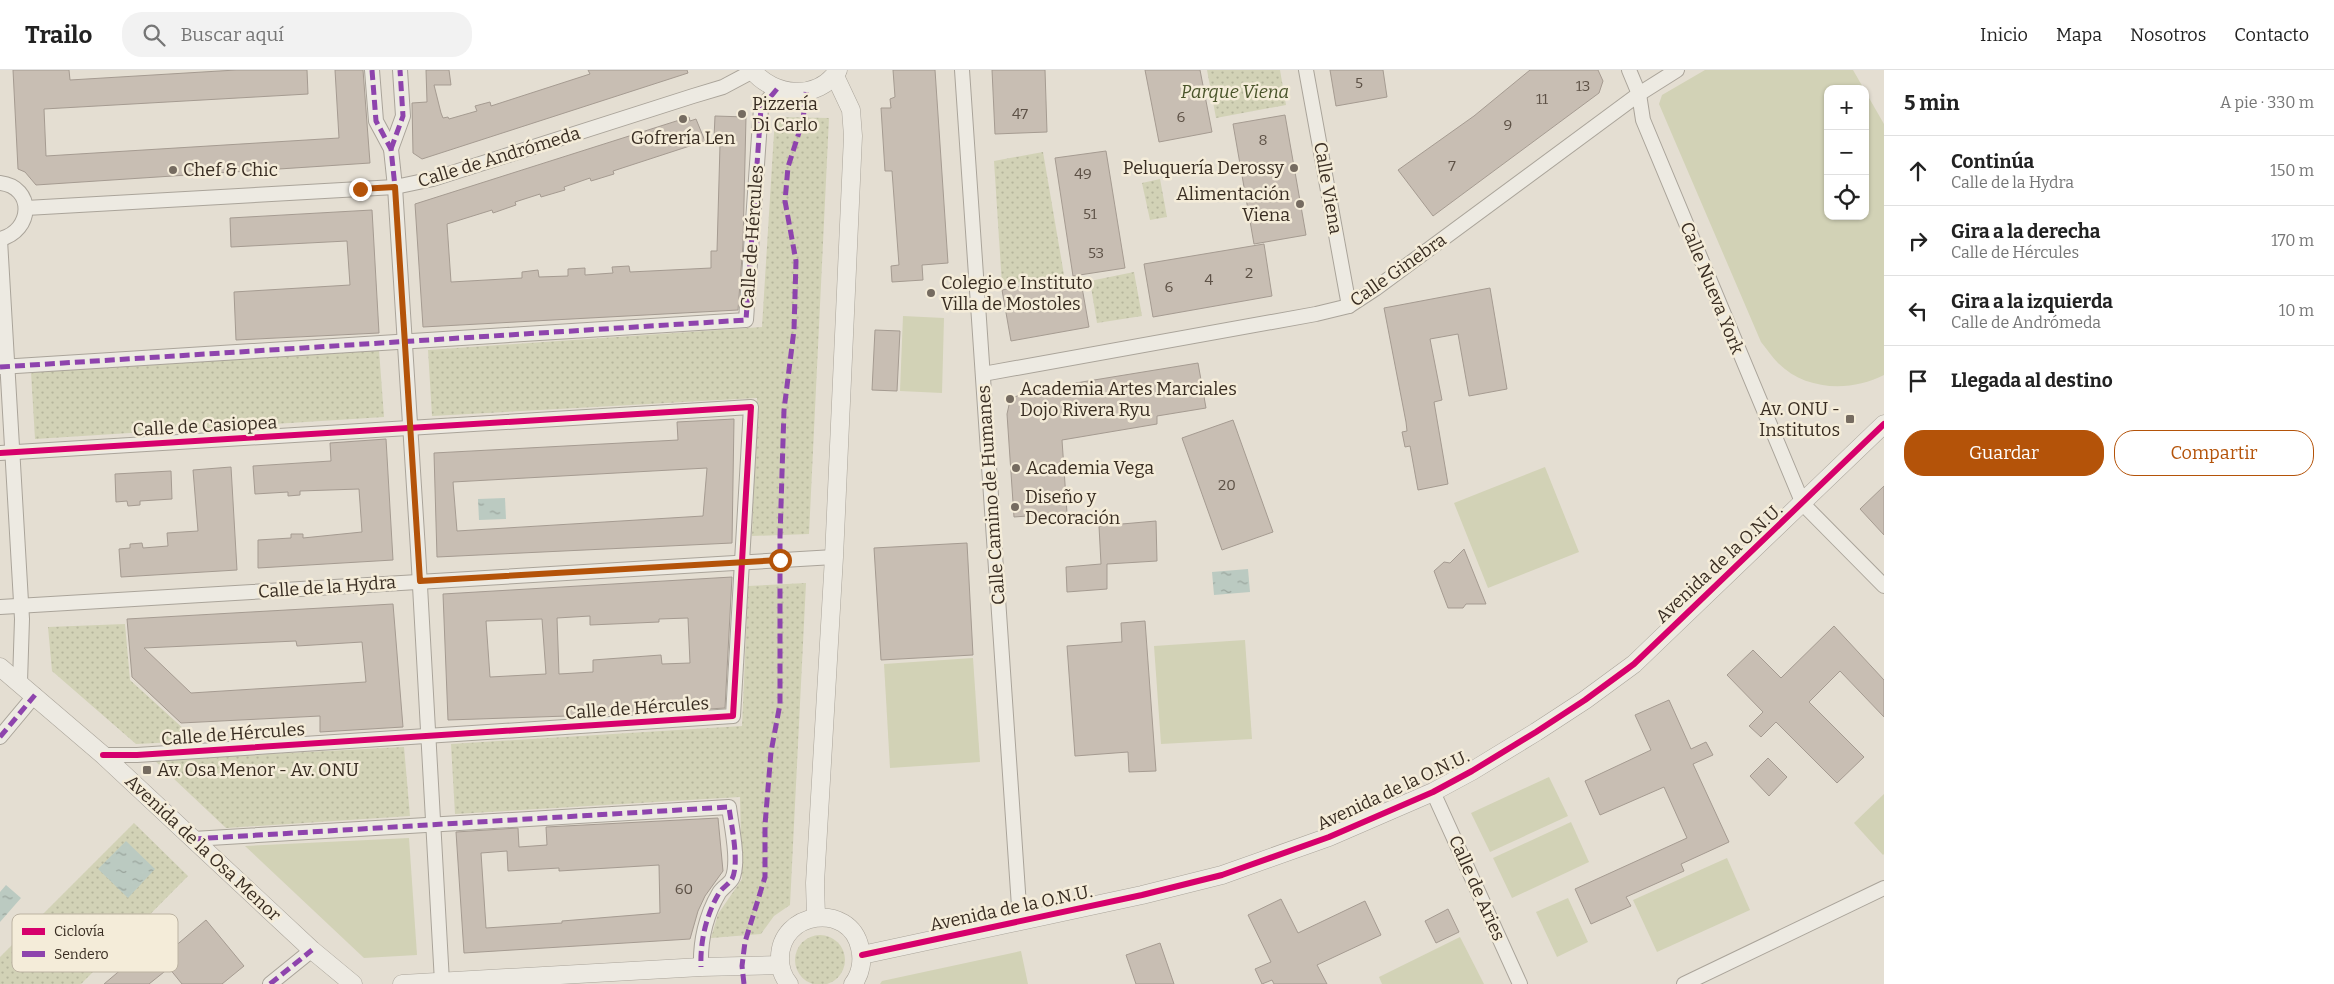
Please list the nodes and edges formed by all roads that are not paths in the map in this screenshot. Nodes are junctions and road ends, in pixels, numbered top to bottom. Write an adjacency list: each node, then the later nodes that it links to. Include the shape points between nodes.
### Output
1 (372, 70): 11 (street, via 376,121)
2 (400, 70): 11 (street, via 403,116)
3 (962, 70): 19 (street, Calle Camino de Humanes)
4 (1306, 70): 16 (street, Calle Viena)
5 (1629, 70): 10 (street, Calle Nueva York)
6 (1677, 70): 10 (street, Calle Ginebra)
7 (752, 71): 9 (street, via 764,83); 13 (street, Calle de Andrómeda, via 723,87 433,179)
8 (837, 73): 9 (street, via 822,86 806,92); 24 (street, via 851,110 853,136)
9 (777, 89): 17 (street, Calle de Hércules, via 761,108 746,320)
10 (1639, 94): 16 (street, Calle Ginebra); 23 (street, Calle Nueva York, via 1643,120)
11 (391, 149): 13 (street)
12 (0, 183): 14 (street, via 13,187)
13 (395, 187): 14 (street, Calle de Andrómeda); 17 (street)
14 (26, 208): 15 (street, via 22,226)
15 (0, 239): 18 (street)
16 (1349, 306): 19 (street, Calle Ginebra)
17 (406, 341): 18 (street); 21 (street)
18 (4, 366): 22 (street)
19 (983, 374): 41 (street, Calle Camino de Humanes)
20 (1884, 424): 23 (street, Avenida de la O.N.U.)
21 (411, 429): 22 (street, Calle de Casiopea); 25 (street, Calle de Hércules, via 751,407); 26 (street)
22 (6, 453): 28 (street)
23 (1803, 504): 27 (street); 36 (street, Avenida de la O.N.U., via 1618,676 1528,737)
24 (834, 557): 25 (street, Calle de la Hydra); 40 (street)
25 (742, 562): 26 (street, Calle de la Hydra); 33 (street, Calle de Hércules, via 733,716)
26 (420, 581): 28 (street, Calle de la Hydra); 33 (street)
27 (1884, 586)
28 (21, 606): 29 (street, Calle de la Hydra); 31 (street)
29 (0, 607)
30 (0, 667): 31 (street, Avenida de la Osa Menor)
31 (20, 682): 32 (street, Avenida de la Osa Menor)
32 (35, 695): 34 (street); 35 (street, Avenida de la Osa Menor)
33 (429, 736): 35 (street, Calle de Hércules); 37 (street)
34 (0, 737)
35 (103, 755): 38 (street, Avenida de la Osa Menor)
36 (1433, 792): 41 (street, Avenida de la O.N.U., via 1329,837 1222,875); 52 (street, Calle de Aries)
37 (433, 824): 38 (street); 45 (street, via 729,806 735,863 732,879 719,893 708,919 700,949); 46 (street)
38 (193, 839): 42 (street, Avenida de la Osa Menor)
39 (1884, 888): 53 (street)
40 (816, 917): 43 (street, via 832,919 847,926 860,944); 44 (street, via 792,928 779,952)
41 (1020, 921): 43 (street, Avenida de la O.N.U.)
42 (312, 950): 47 (street); 48 (street, Avenida de la Osa Menor)
43 (862, 955): 51 (street, via 861,968)
44 (780, 965): 45 (street); 50 (street)
45 (701, 967): 46 (street)
46 (442, 982): 49 (street)
47 (270, 984)
48 (353, 984)
49 (412, 984)
50 (789, 984)
51 (853, 984)
52 (1520, 984)
53 (1684, 984)

